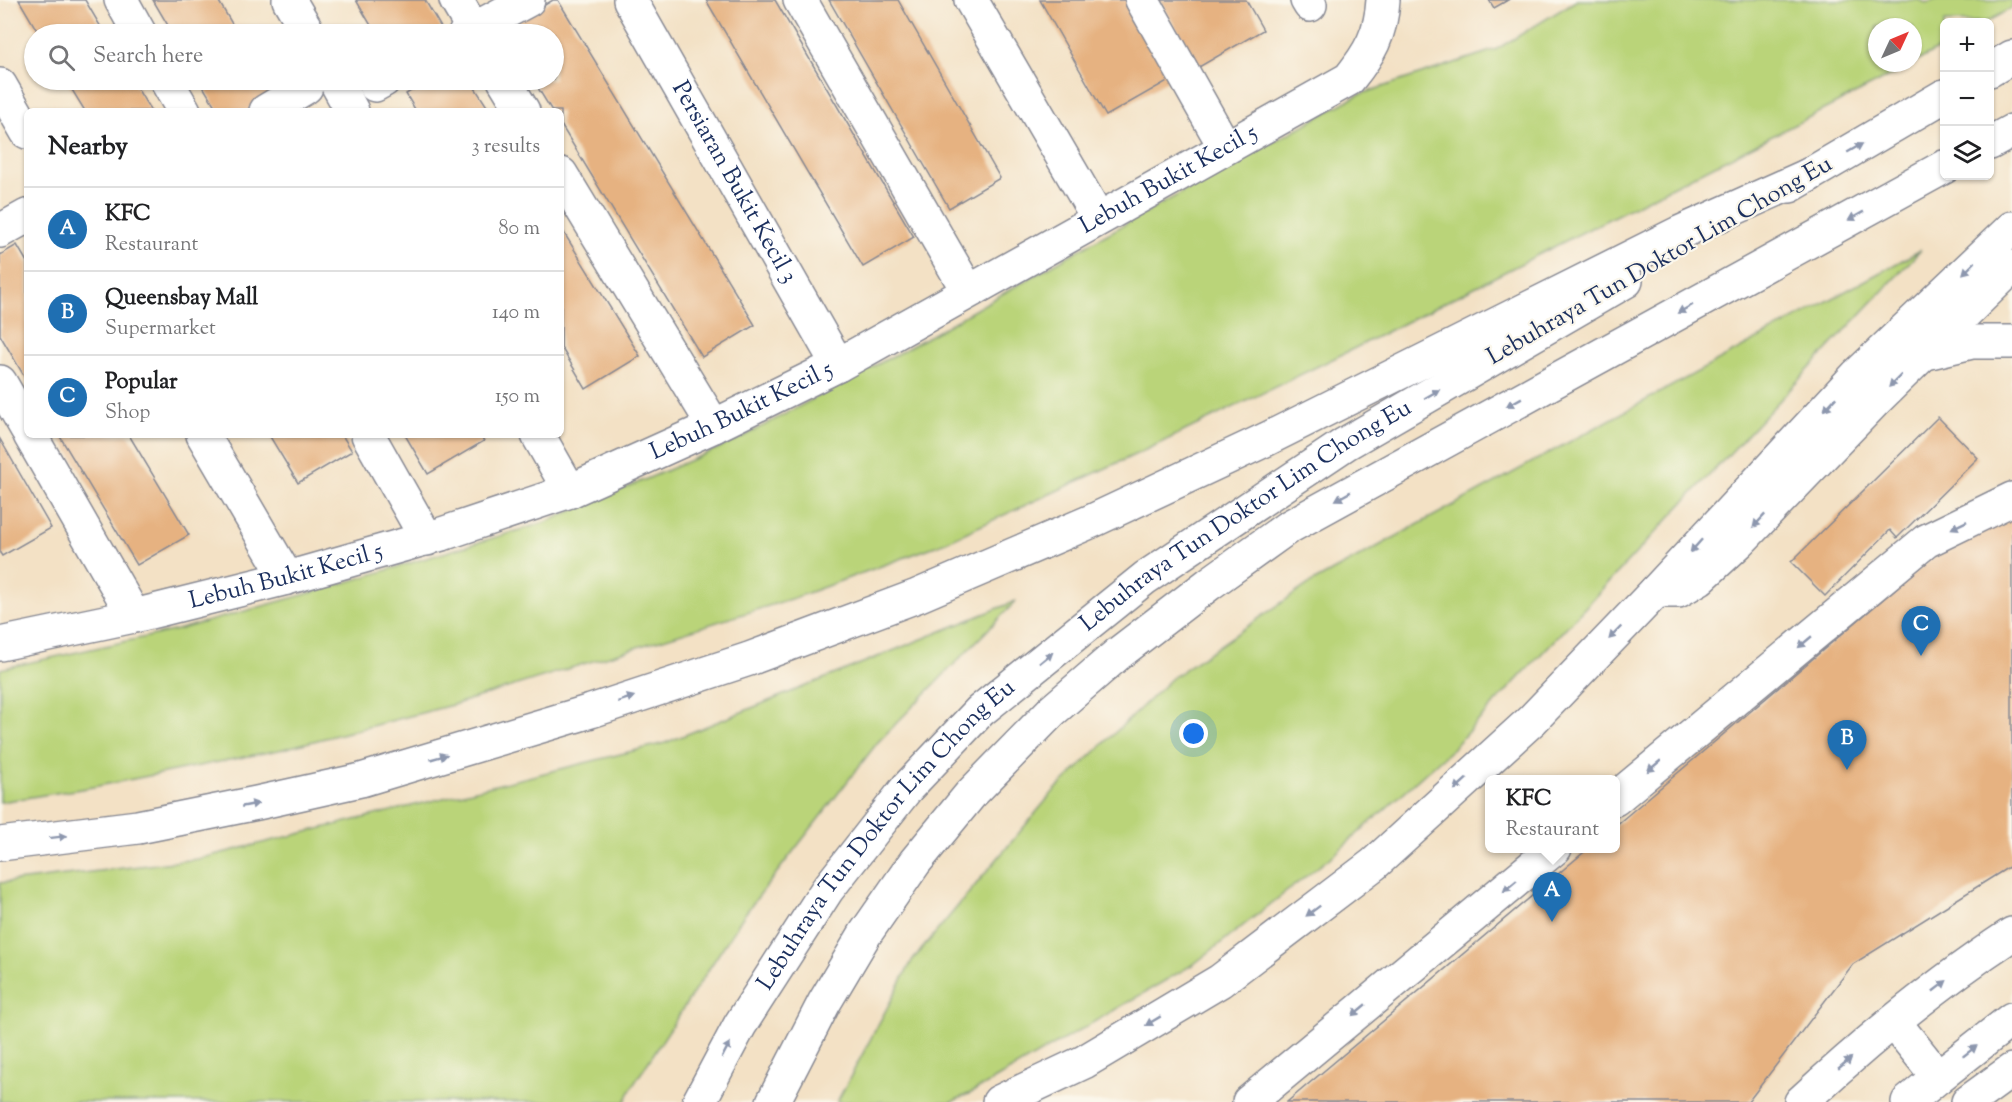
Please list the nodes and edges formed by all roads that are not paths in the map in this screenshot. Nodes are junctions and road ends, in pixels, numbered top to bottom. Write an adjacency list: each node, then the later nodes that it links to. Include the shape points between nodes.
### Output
1 (120, 0): 10 (main road)
2 (289, 0): 11 (main road)
3 (456, 0): 12 (main road)
4 (528, 0): 13 (main road)
5 (630, 0): 41 (main road, Persiaran Bukit Kecil 3)
6 (800, 0): 38 (main road)
7 (971, 0): 34 (main road)
8 (1142, 0): 29 (main road)
9 (1383, 0): 29 (main road, Lebuh Bukit Kecil 5, via 1378,32 1367,57 1348,79)
10 (134, 24)
11 (303, 24)
12 (468, 24)
13 (487, 24)
14 (2012, 57): 15 (main road)
15 (1994, 67)
16 (0, 85): 26 (main road)
17 (172, 90): 22 (main road)
18 (306, 90): 23 (main road)
19 (328, 90): 24 (main road)
20 (510, 90): 25 (main road)
21 (1940, 98): 31 (main road, Lebuhraya Tun Doktor Lim Chong Eu, one-way to 21)
22 (182, 108)
23 (272, 108)
24 (349, 108)
25 (521, 108)
26 (24, 127)
27 (2012, 131): 28 (main road)
28 (1994, 140)
29 (1225, 147): 34 (main road, Lebuh Bukit Kecil 5)
30 (1940, 169): 65 (main road, Lebuhraya Tun Doktor Lim Chong Eu, one-way to 65, via 1287,528 1119,653 1052,711 970,795 915,862 824,1003)
31 (1809, 175): 57 (main road, one-way to 31, via 138,826 361,780 749,659 917,596 1092,521 1267,439 1679,232); 64 (main road, Lebuhraya Tun Doktor Lim Chong Eu, one-way to 31, via 740,1025 827,890 907,788 980,711 1145,578 1345,444)
32 (564, 179): 44 (main road)
33 (24, 218): 36 (main road)
34 (1098, 218): 38 (main road, Lebuh Bukit Kecil 5)
35 (2012, 228): 53 (main road, one-way to 53, via 1857,375)
36 (0, 231)
37 (2012, 267): 40 (main road)
38 (968, 291): 41 (main road, Lebuh Bukit Kecil 5)
39 (2012, 342): 40 (main road, via 1972,342)
40 (1922, 354): 53 (main road, one-way to 53, via 1700,578 1678,591)
41 (838, 365): 44 (main road, Lebuh Bukit Kecil 5)
42 (0, 382): 43 (main road)
43 (24, 424)
44 (714, 426): 49 (main road, Lebuh Bukit Kecil 5)
45 (32, 438): 54 (main road)
46 (205, 438): 52 (main road)
47 (370, 438): 51 (main road)
48 (540, 438): 49 (main road)
49 (570, 490): 51 (main road, Lebuh Bukit Kecil 5)
50 (2012, 499): 56 (main road, one-way to 56, via 1926,541)
51 (427, 539): 52 (main road, Lebuh Bukit Kecil 5)
52 (287, 578): 54 (main road, Lebuh Bukit Kecil 5)
53 (1656, 591): 66 (main road, one-way to 66, via 1532,720 1330,899 1220,981 1084,1062)
54 (134, 616): 55 (main road, Lebuh Bukit Kecil 5)
55 (0, 644)
56 (1620, 795)
57 (0, 844)
58 (1550, 853): 67 (main road, one-way to 67)
59 (2012, 934): 61 (main road, one-way to 59, via 1968,963)
60 (2012, 1019): 63 (main road, one-way to 60)
61 (1894, 1022): 63 (main road); 68 (main road, one-way to 61)
62 (2012, 1070): 70 (main road)
63 (1938, 1077): 69 (main road)
64 (699, 1102)
65 (773, 1102)
66 (999, 1102)
67 (1249, 1102)
68 (1801, 1102)
69 (1908, 1102)
70 (1968, 1102)

